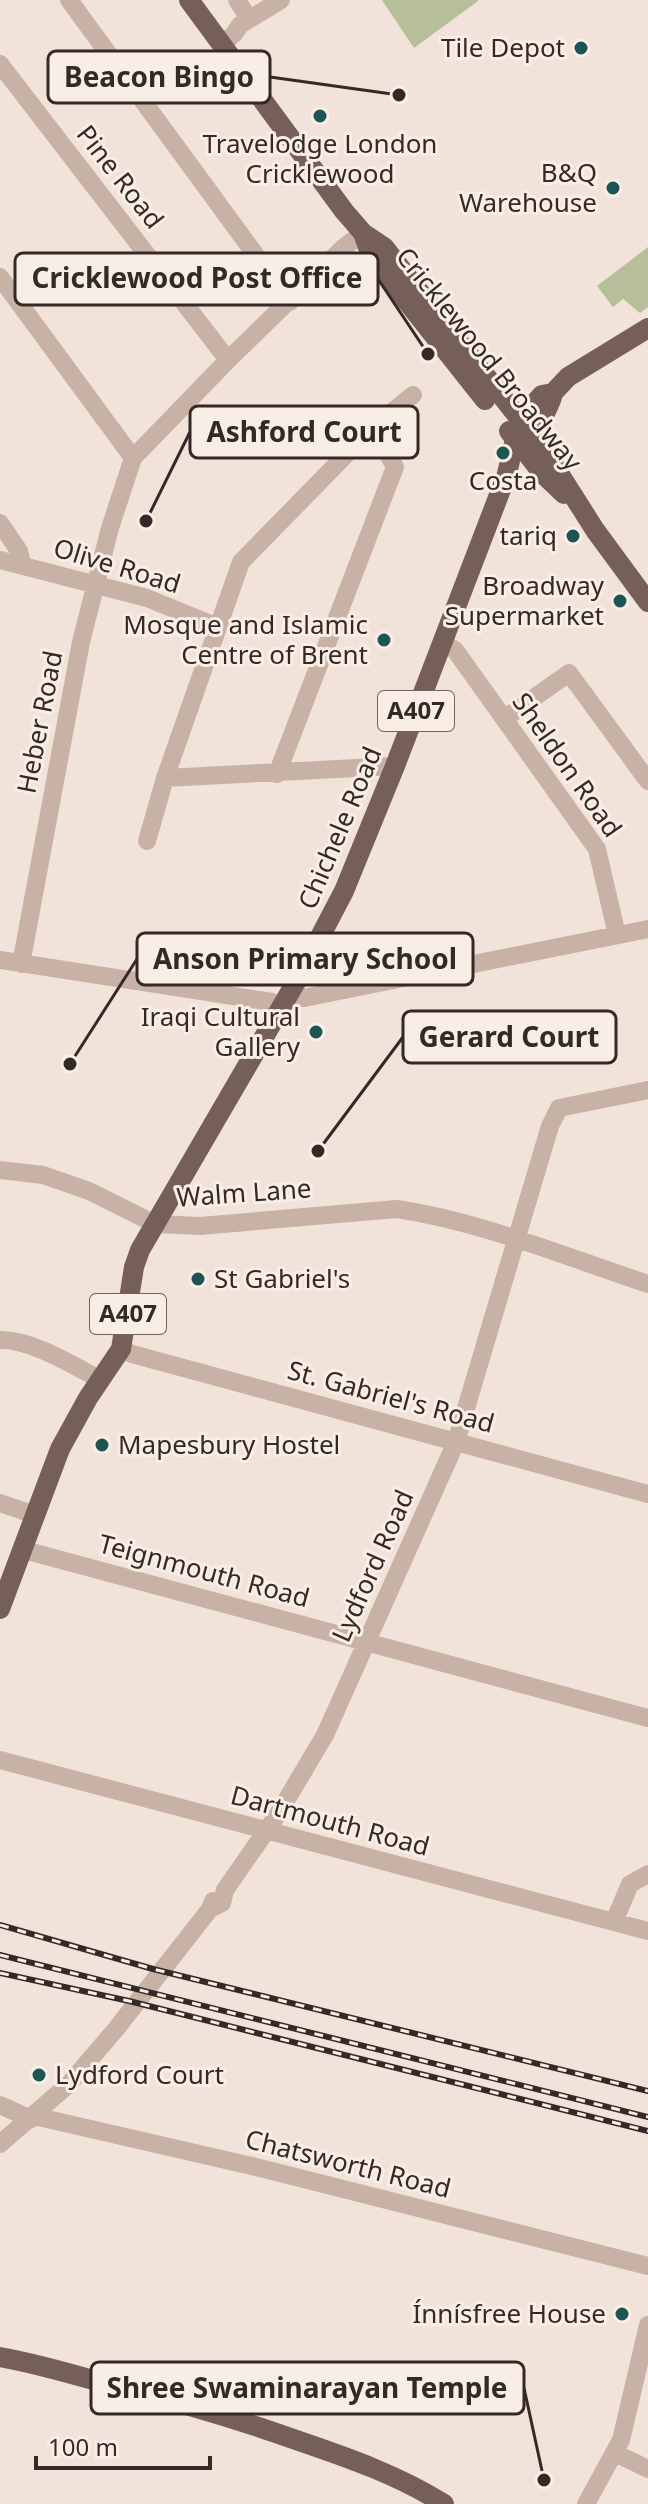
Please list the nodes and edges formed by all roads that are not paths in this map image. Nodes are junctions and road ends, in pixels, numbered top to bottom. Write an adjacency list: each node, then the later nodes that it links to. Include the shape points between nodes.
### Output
1 (69, 0): 10 (street)
2 (189, 0): 6 (main road, Cricklewood Broadway)
3 (237, 0): 5 (street)
4 (281, 0): 5 (street)
5 (249, 19): 6 (street)
6 (221, 45): 8 (main road, Cricklewood Broadway)
7 (0, 64): 12 (street, Pine Road)
8 (363, 233): 10 (street); 15 (main road, Cricklewood Broadway, via 371,256)
9 (0, 277): 16 (street)
10 (290, 302): 12 (street)
11 (648, 328): 15 (main road, A407, via 568,377)
12 (228, 360): 16 (street)
13 (413, 395): 14 (street)
14 (373, 427): 22 (street, via 241,562); 26 (street, via 395,467)
15 (523, 437): 21 (main road, Cricklewood Broadway, via 558,470); 23 (main road, Chichele Road / A407, via 516,470 507,474)
16 (133, 458): 20 (street, Heber Road)
17 (0, 523): 19 (street)
18 (0, 560): 19 (street, Olive Road)
19 (23, 566): 20 (street, Olive Road)
20 (97, 585): 22 (street, Olive Road, via 147,598); 33 (street, Heber Road, via 81,642)
21 (648, 602)
22 (218, 627): 27 (street)
23 (442, 643): 24 (street, Sheldon Road, via 455,650); 25 (main road, Chichele Road / A407)
24 (504, 719): 28 (street, via 569,673); 31 (street, Sheldon Road, via 597,849)
25 (395, 766): 26 (street); 34 (main road, Chichele Road / A407, via 344,891)
26 (277, 774): 27 (street)
27 (165, 778): 29 (street)
28 (648, 781)
29 (147, 841)
30 (648, 929): 31 (street)
31 (617, 935): 34 (street)
32 (0, 960): 33 (street)
33 (21, 964): 34 (street, via 272,1002)
34 (286, 999): 37 (main road, Chichele Road / A407)
35 (648, 1090): 38 (street, Lydford Road, via 559,1108)
36 (0, 1170): 37 (street, via 43,1175 89,1191)
37 (155, 1224): 38 (street, Walm Lane, via 200,1226 397,1209); 41 (main road, Walm Lane / A407, via 134,1267)
38 (518, 1240): 39 (street, Walm Lane); 43 (street, Lydford Road)
39 (648, 1284)
40 (0, 1340): 42 (street, via 33,1348)
41 (121, 1349): 42 (main road, Walm Lane / A407); 43 (street, St. Gabriel's Road)
42 (101, 1380): 46 (main road, Walm Lane / A407, via 60,1449)
43 (456, 1442): 44 (street, St. Gabriel's Road); 49 (street, Lydford Road)
44 (648, 1494)
45 (0, 1503): 46 (street)
46 (35, 1515): 47 (main road, Walm Lane / A407)
47 (24, 1550): 48 (main road, Walm Lane / A407); 49 (street, Teignmouth Road)
48 (0, 1609)
49 (368, 1643): 50 (street, Teignmouth Road); 52 (street, Lydford Road, via 325,1735)
50 (648, 1718)
51 (0, 1760): 52 (street, Dartmouth Road)
52 (265, 1831): 54 (street, Dartmouth Road); 57 (street, Lydford Road, via 130,2011 69,2084)
53 (648, 1874): 54 (street, via 630,1884)
54 (614, 1922): 55 (street, Dartmouth Road)
55 (648, 1931)
56 (0, 2105): 57 (street, Chatsworth Road)
57 (32, 2118): 58 (street, Lydford Road); 59 (street, Chatsworth Road, via 256,2167)
58 (0, 2144)
59 (648, 2266)
60 (648, 2325): 62 (street)
61 (0, 2357): 64 (main road, via 189,2404 272,2431 393,2476)
62 (615, 2453): 63 (street); 65 (street)
63 (648, 2469)
64 (444, 2504)
65 (586, 2504)

